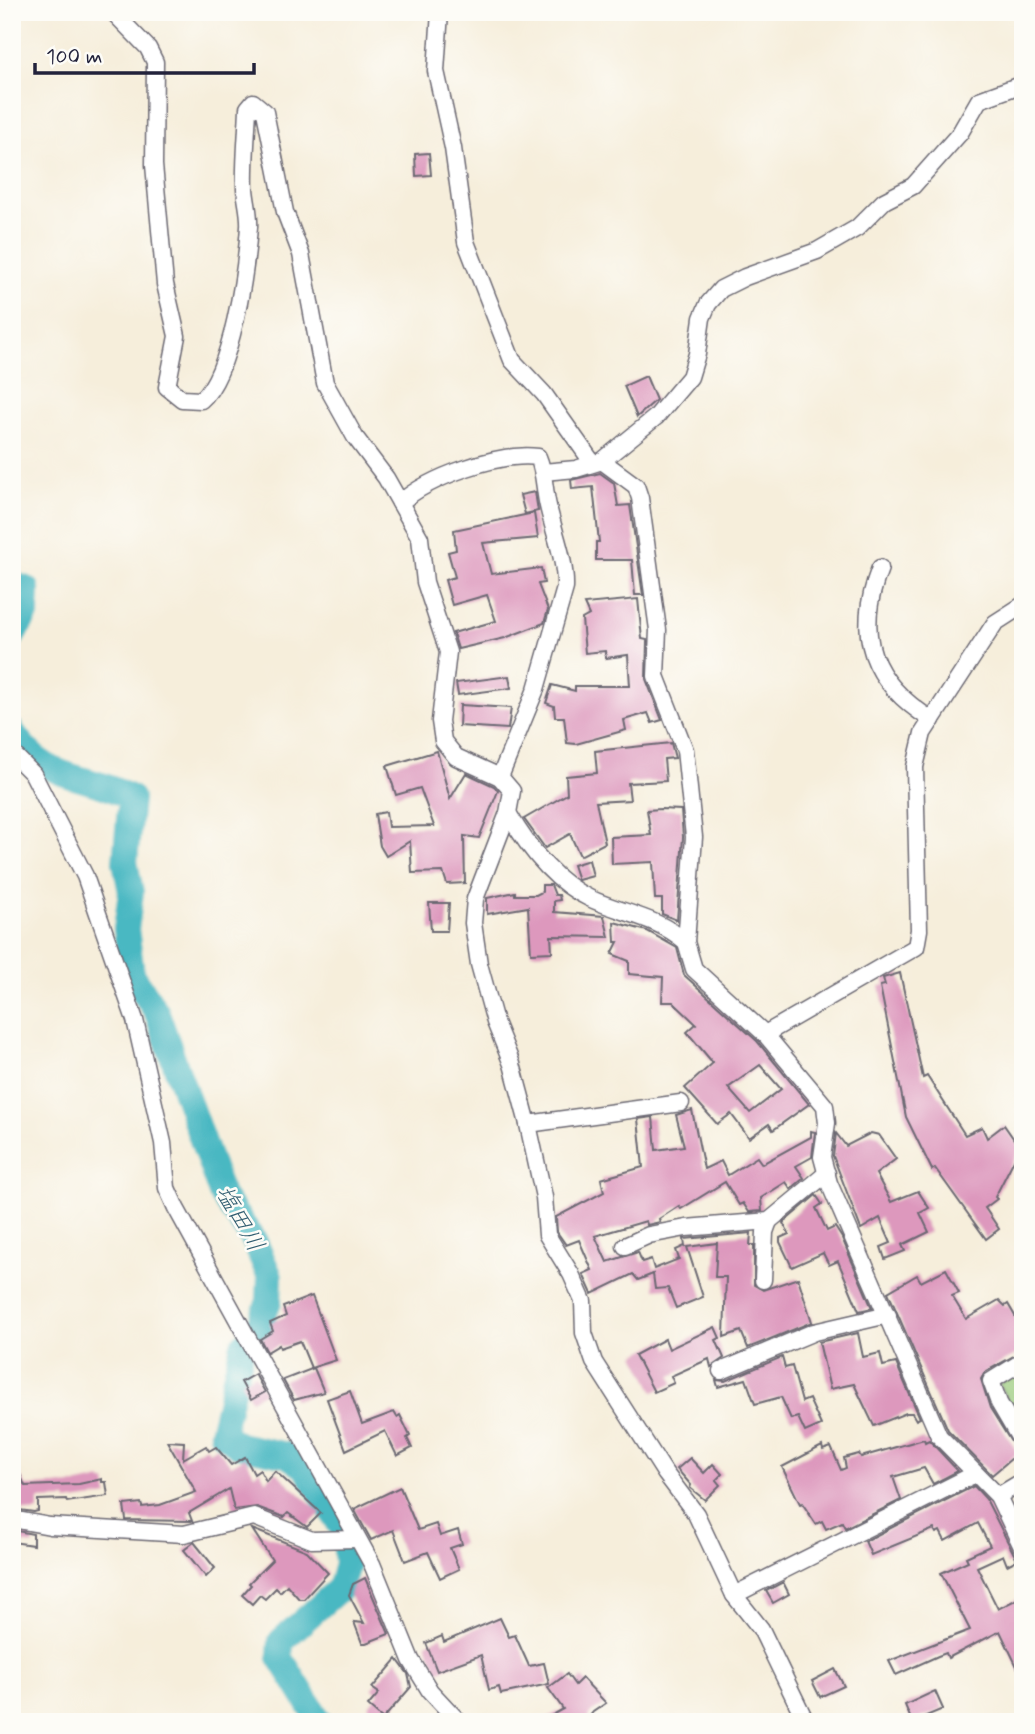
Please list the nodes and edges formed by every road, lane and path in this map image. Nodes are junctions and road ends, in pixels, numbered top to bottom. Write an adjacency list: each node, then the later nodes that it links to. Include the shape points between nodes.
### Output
1 (113, 12): 6 (street, via 148,48 155,62 155,165 165,284 177,336 167,387 182,399 201,400 212,391 222,368 249,225 245,189 248,108 253,102 265,113 285,212 301,254 325,383)
2 (440, 12): 4 (street, via 436,71 466,242 512,360)
3 (1023, 84): 4 (street, via 979,100 960,133 913,186 884,201 857,228 817,251 721,289 702,318 690,376 656,417)
4 (597, 462): 5 (street); 13 (street, via 636,486 640,498 658,630 656,676 685,750 694,837)
5 (543, 472): 6 (street, via 538,457 481,465 433,481); 11 (street, via 566,574 565,588 536,689)
6 (400, 503): 11 (street, via 420,538 425,582 448,652 440,721 443,741 456,757)
7 (880, 568): 9 (street, via 867,608 872,648 897,695)
8 (1023, 605): 9 (street, via 995,623)
9 (932, 720): 14 (street, via 923,733 915,767 916,947)
10 (12, 753): 29 (street, via 33,774 85,876 135,1020 163,1143 167,1188)
11 (500, 777): 12 (street, via 512,792)
12 (508, 813): 13 (street, via 528,848 566,882 587,897 667,926); 16 (street, via 475,899 472,923 495,1022)
13 (686, 942): 14 (street, via 694,969)
14 (765, 1034): 17 (street, via 825,1106 822,1157)
15 (681, 1102): 16 (street)
16 (528, 1124): 31 (street, via 547,1235 583,1301 584,1333 594,1362 696,1514)
17 (827, 1173): 18 (street); 21 (street)
18 (769, 1221): 19 (street, via 686,1228 649,1235); 20 (street)
19 (625, 1246)
20 (763, 1280)
21 (888, 1315): 23 (street, via 814,1332); 25 (street, via 939,1436)
22 (1023, 1361): 24 (street, via 991,1381)
23 (721, 1371)
24 (1023, 1444)
25 (973, 1475): 27 (street); 31 (street)
26 (1023, 1481): 27 (street)
27 (998, 1496): 30 (street)
28 (12, 1519): 29 (street, via 50,1526 184,1534 254,1517 312,1540)
29 (357, 1539): 32 (street, via 372,1564 411,1660 430,1691)
30 (1023, 1549)
31 (734, 1595): 33 (street, via 761,1629)
32 (459, 1722)
33 (806, 1722)

